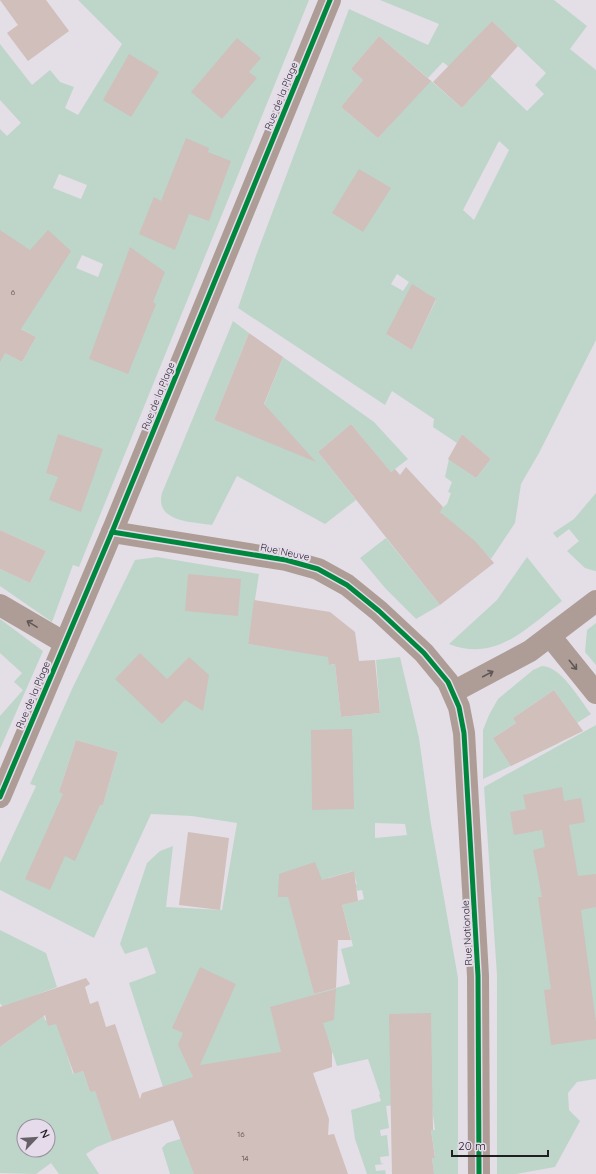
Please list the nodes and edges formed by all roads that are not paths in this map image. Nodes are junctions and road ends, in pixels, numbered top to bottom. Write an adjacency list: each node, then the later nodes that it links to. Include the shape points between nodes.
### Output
1 (330, 0): 2 (street, Rue de la Plage)
2 (112, 532): 6 (street, Rue de la Plage); 7 (street, Rue Neuve, via 286,560 318,569 347,585 379,611 434,663)
3 (596, 601): 5 (street)
4 (0, 605): 6 (street, one-way to 4)
5 (550, 636): 7 (street, one-way to 5, via 521,656); 8 (street, one-way to 8)
6 (65, 643): 9 (street, Rue de la Plage)
7 (453, 692): 10 (street, Rue Nationale, via 464,733 477,951)
8 (596, 693)
9 (0, 797)
10 (479, 1174)

